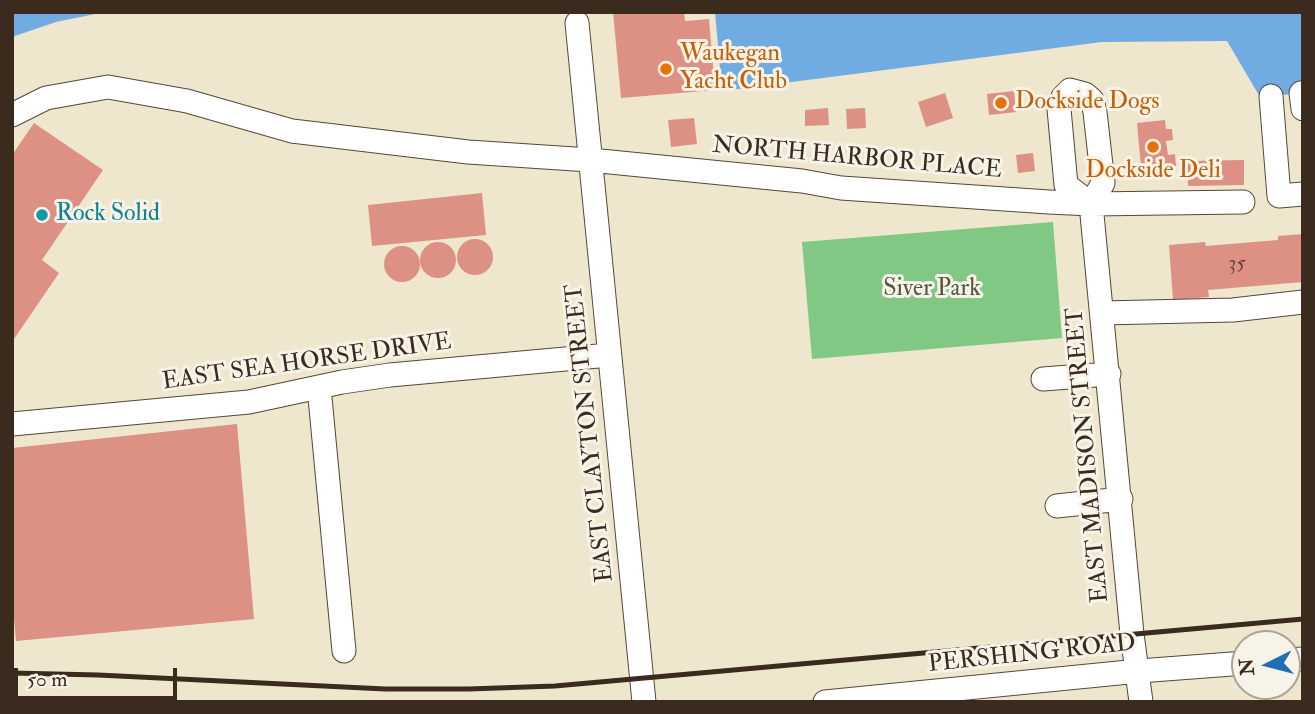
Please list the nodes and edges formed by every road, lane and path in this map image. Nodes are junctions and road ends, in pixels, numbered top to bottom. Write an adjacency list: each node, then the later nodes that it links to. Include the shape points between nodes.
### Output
1 (577, 23): 4 (street, EAST CLAYTON STREET)
2 (1271, 96): 5 (street, via 1279,196)
3 (12, 115): 4 (street, NORTH HARBOR PLACE, via 46,98 108,88 187,102 292,131 468,152)
4 (590, 160): 7 (street, NORTH HARBOR PLACE, via 841,188); 10 (street, EAST CLAYTON STREET)
5 (1303, 194)
6 (1243, 202): 7 (street, NORTH HARBOR PLACE)
7 (1091, 204): 9 (street, EAST MADISON STREET)
8 (1303, 302): 9 (street, via 1233,310)
9 (1102, 313): 11 (street, EAST MADISON STREET)
10 (610, 355): 13 (street, EAST SEA HORSE DRIVE); 20 (street, EAST CLAYTON STREET)
11 (1108, 374): 12 (street); 15 (street, EAST MADISON STREET)
12 (1043, 379)
13 (318, 387): 14 (street, EAST SEA HORSE DRIVE, via 249,402); 17 (street)
14 (12, 424)
15 (1121, 499): 16 (street); 19 (street, EAST MADISON STREET)
16 (1057, 506)
17 (344, 651)
18 (1231, 664): 19 (street, PERSHING ROAD)
19 (1139, 671): 21 (street, PERSHING ROAD); 22 (street, EAST MADISON STREET)
20 (644, 702)
21 (825, 702)
22 (1141, 702)

